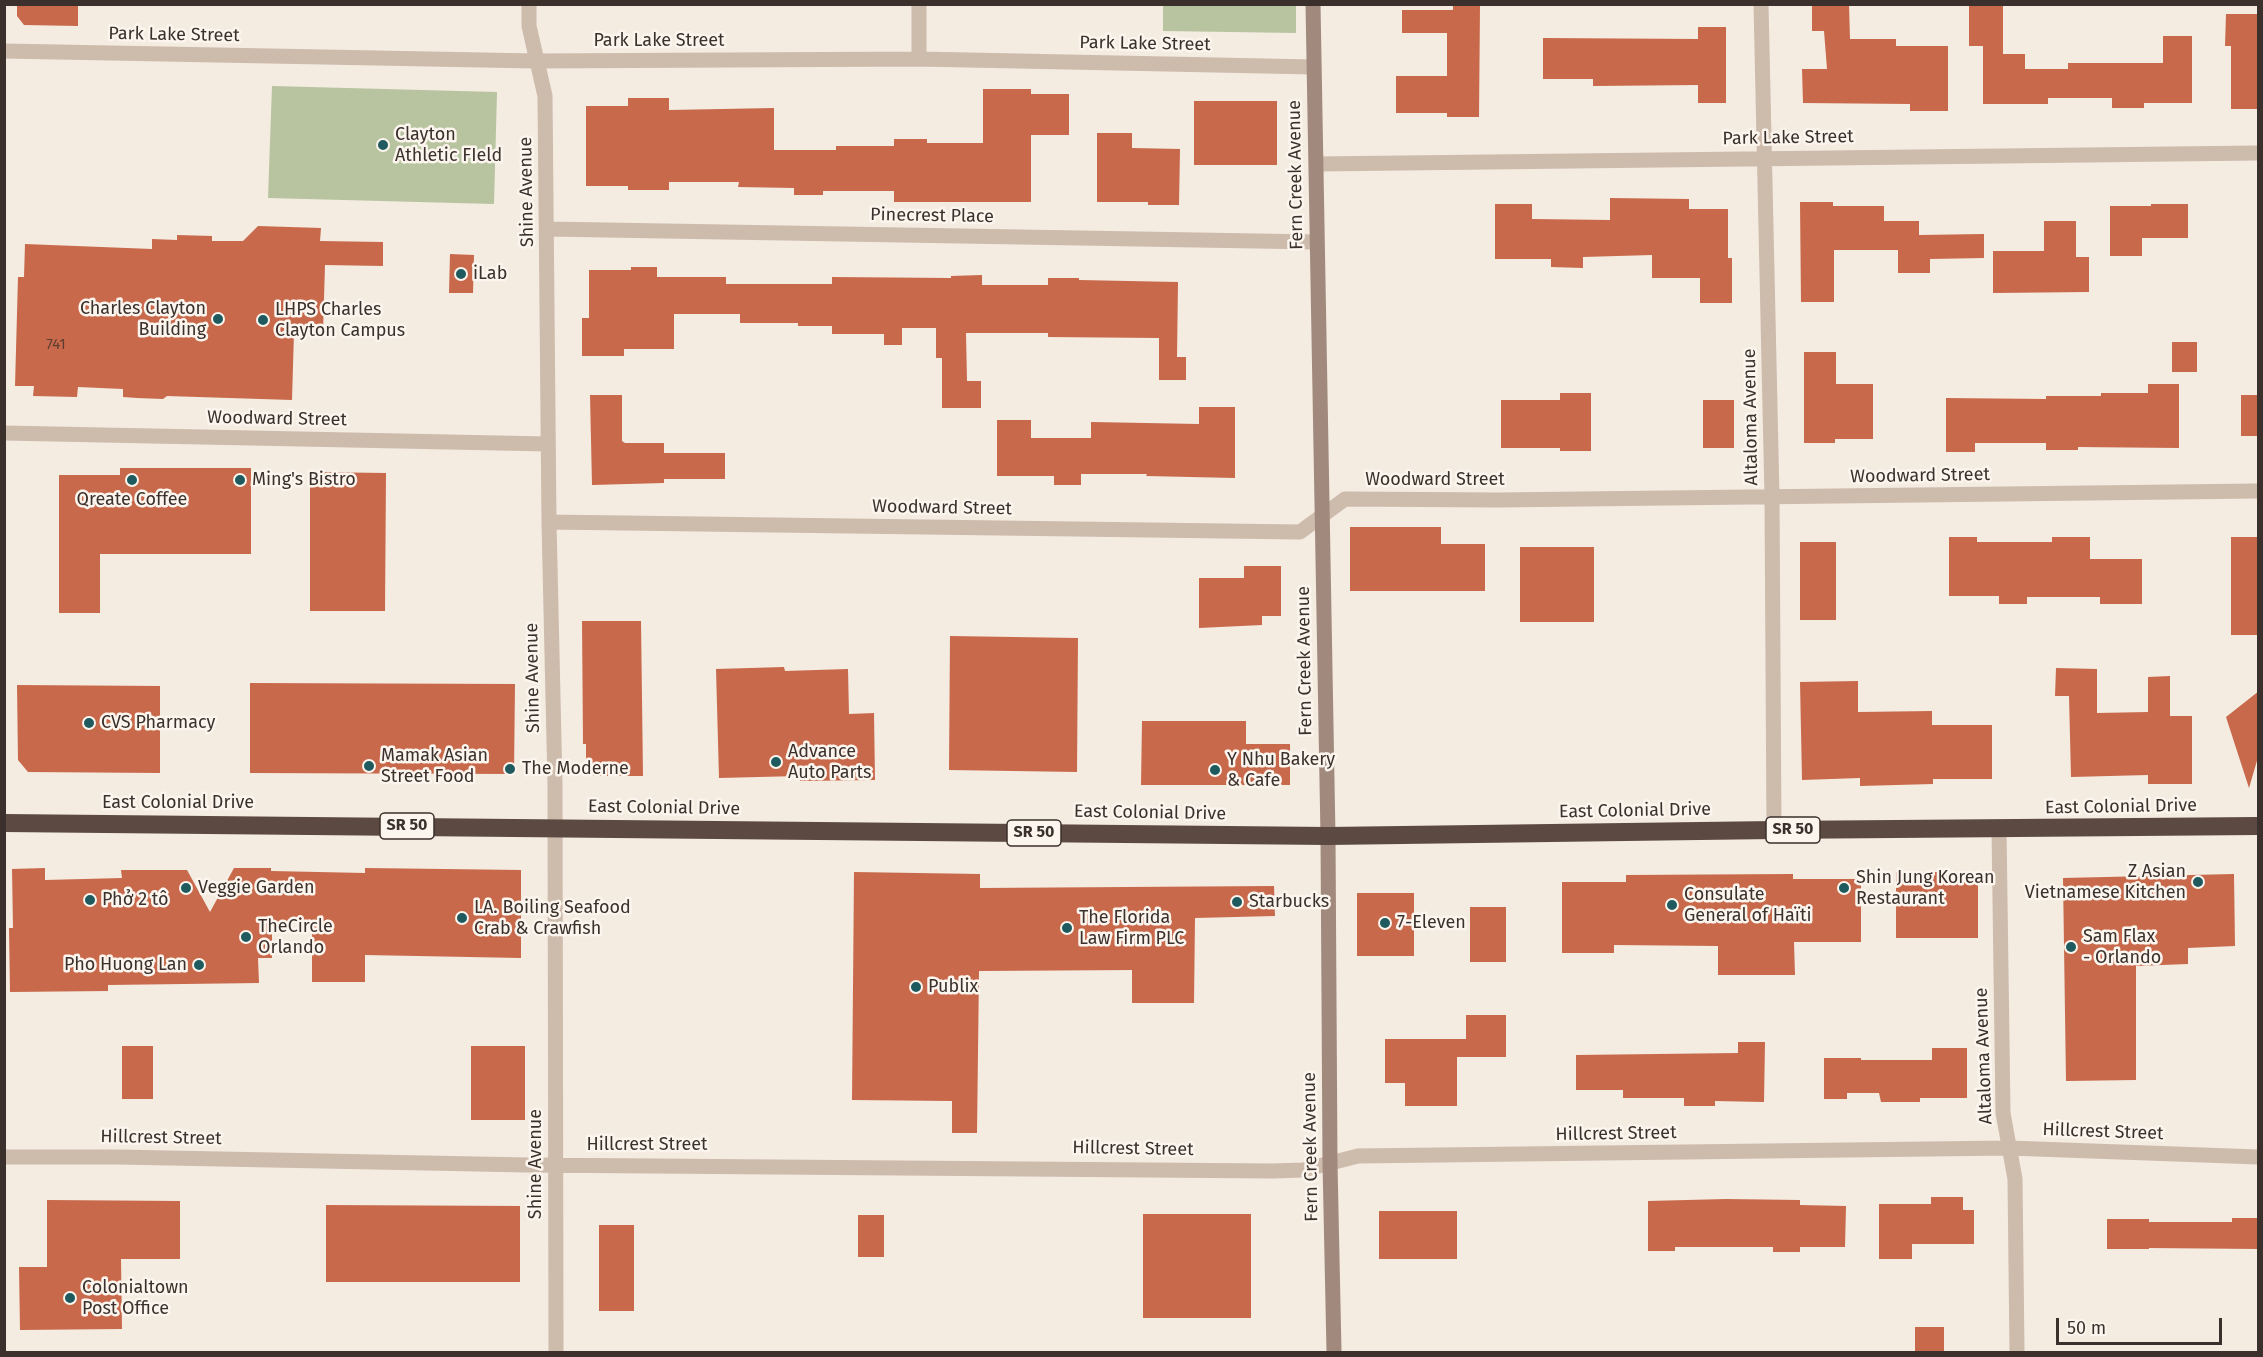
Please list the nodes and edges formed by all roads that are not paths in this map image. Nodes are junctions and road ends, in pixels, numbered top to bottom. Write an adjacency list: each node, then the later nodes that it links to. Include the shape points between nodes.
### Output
1 (529, 4): 7 (street, Shine Avenue)
2 (919, 4): 6 (street)
3 (1313, 4): 8 (street, Fern Creek Avenue)
4 (1761, 4): 10 (street, Altaloma Avenue)
5 (4, 51): 7 (street, Park Lake Street)
6 (919, 58): 7 (street, Park Lake Street); 8 (street, Park Lake Street)
7 (536, 61): 12 (street, Shine Avenue, via 545,96)
8 (1314, 67): 11 (street, Fern Creek Avenue)
9 (2259, 153): 10 (street, Park Lake Street)
10 (1765, 157): 11 (street, Park Lake Street); 17 (street, Altaloma Avenue)
11 (1317, 164): 13 (street, Fern Creek Avenue)
12 (547, 229): 13 (street, Pinecrest Place); 15 (street, Shine Avenue)
13 (1316, 242): 18 (street, Fern Creek Avenue)
14 (4, 433): 15 (street, Woodward Street)
15 (548, 444): 19 (street, Shine Avenue)
16 (2259, 491): 17 (street, Woodward Street)
17 (1772, 497): 18 (street, Woodward Street, via 1346,499); 24 (street, Altaloma Avenue)
18 (1322, 515): 19 (street, Woodward Street, via 1300,532); 25 (street, Fern Creek Avenue)
19 (549, 522): 22 (street, Shine Avenue)
20 (4, 823): 22 (highway, East Colonial Drive / SR 50)
21 (2259, 826): 23 (highway, East Colonial Drive / SR 50)
22 (555, 828): 25 (highway, East Colonial Drive / SR 50); 30 (street, Shine Avenue)
23 (1999, 829): 24 (highway, East Colonial Drive / SR 50); 26 (street, Altaloma Avenue, via 2003,1113)
24 (1774, 830): 25 (highway, East Colonial Drive / SR 50)
25 (1328, 836): 29 (street, Fern Creek Avenue)
26 (2008, 1148): 28 (street, Hillcrest Street); 29 (street, Hillcrest Street, via 1358,1156); 33 (street, Altaloma Avenue, via 2015,1179)
27 (4, 1157): 30 (street, Hillcrest Street)
28 (2259, 1157)
29 (1330, 1163): 30 (street, Hillcrest Street, via 1303,1170 1273,1171); 32 (street, Fern Creek Avenue)
30 (555, 1165): 31 (street, Shine Avenue)
31 (556, 1353)
32 (1334, 1353)
33 (2017, 1353)

